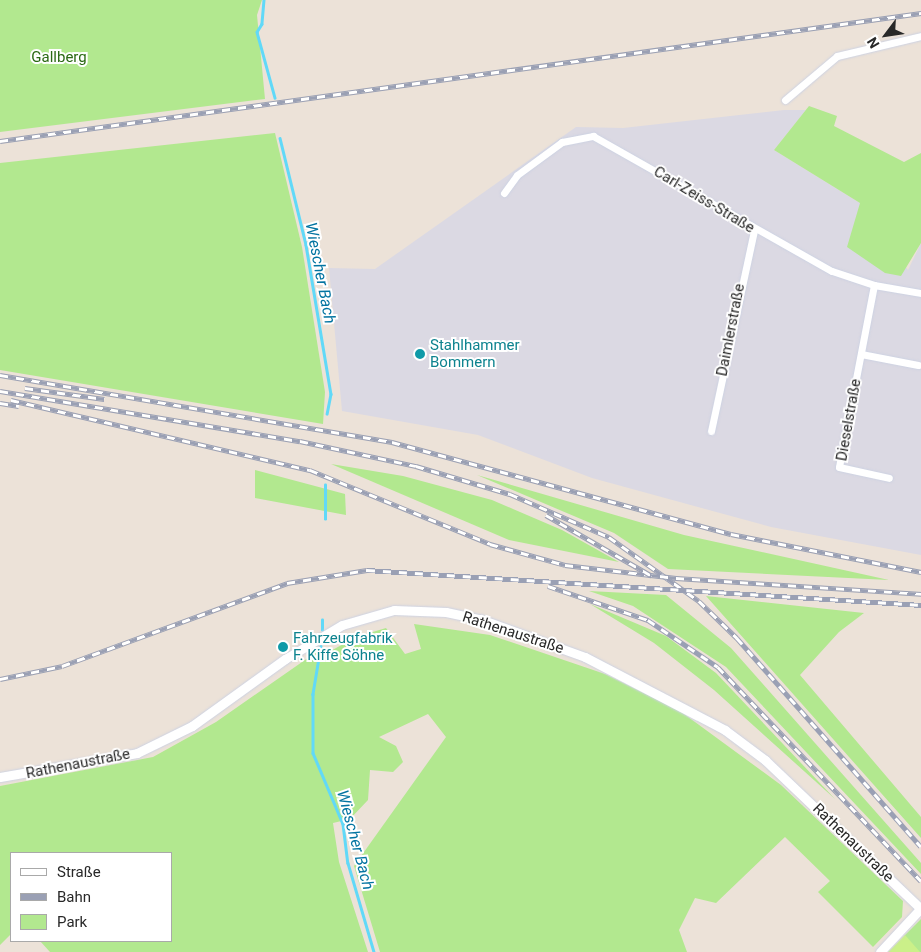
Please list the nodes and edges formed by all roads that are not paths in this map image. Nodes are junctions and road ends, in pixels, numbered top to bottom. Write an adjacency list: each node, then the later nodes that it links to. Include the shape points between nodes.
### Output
1 (921, 36): 2 (street, via 837,56)
2 (785, 100)
3 (504, 192): 4 (street, Carl-Zeiss-Straße, via 517,175 562,142 584,134 646,164)
4 (754, 230): 5 (street, Carl-Zeiss-Straße, via 832,271); 9 (street, Daimlerstraße)
5 (874, 285): 6 (street, Carl-Zeiss-Straße); 7 (street, Dieselstraße)
6 (921, 292)
7 (861, 354): 8 (street); 10 (street, Dieselstraße, via 839,467)
8 (918, 365)
9 (711, 431)
10 (889, 478)
11 (0, 777): 12 (street, Rathenaustraße, via 137,753 192,726 284,659 342,625 394,610 446,612 480,619 585,657 712,722 765,760)
12 (921, 908): 13 (street)
13 (880, 952)

